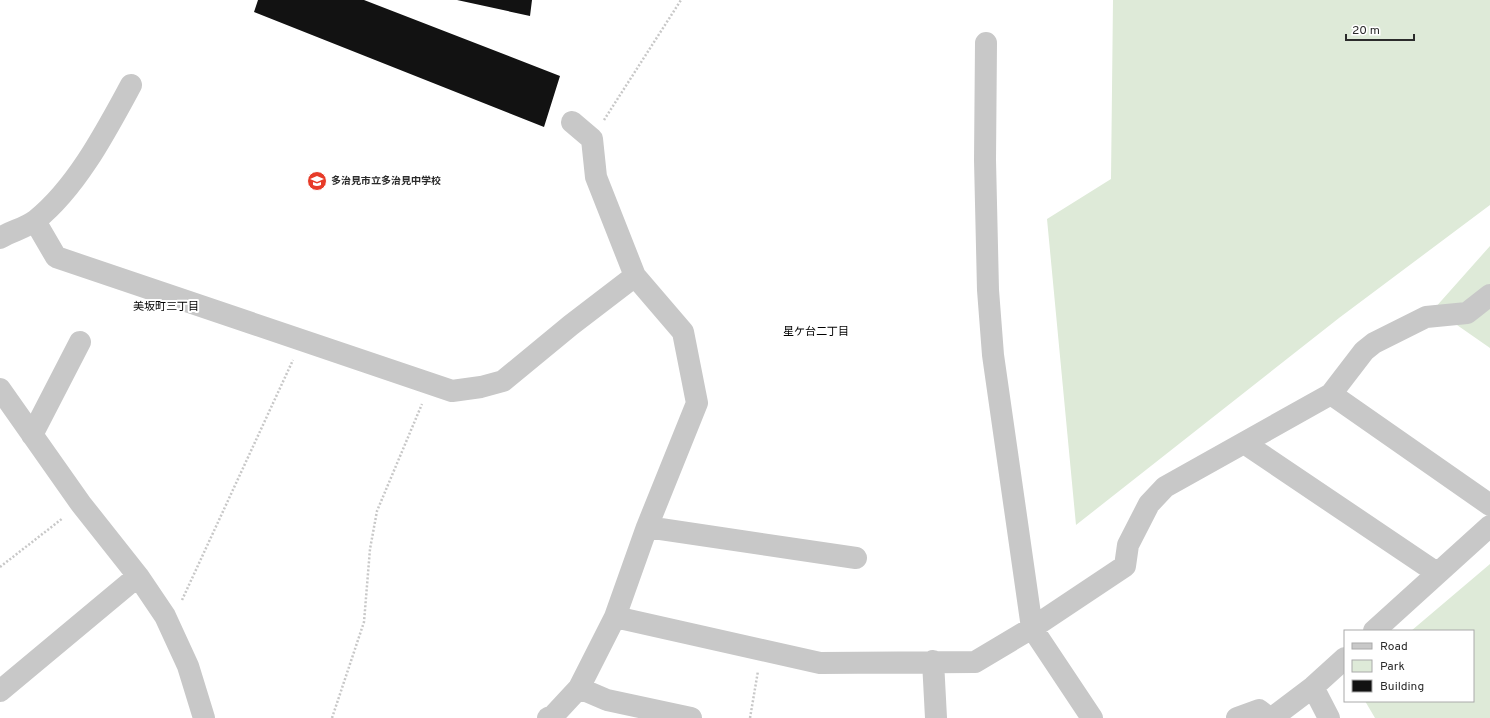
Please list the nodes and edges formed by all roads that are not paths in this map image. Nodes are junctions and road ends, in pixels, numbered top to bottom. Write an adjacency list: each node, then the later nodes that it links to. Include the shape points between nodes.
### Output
1 (986, 43): 20 (street, via 985,168 988,290 1006,453)
2 (131, 85): 4 (street, via 98,147 60,197)
3 (572, 122): 6 (street, via 592,139 596,177)
4 (35, 221): 5 (street); 6 (street, via 56,256 452,391 481,387 504,380 571,324)
5 (0, 238)
6 (635, 276): 15 (street, via 683,332 697,403)
7 (1490, 295): 10 (street, via 1467,314 1426,317 1374,343 1364,351)
8 (80, 342): 11 (street)
9 (0, 389): 11 (street)
10 (1331, 394): 12 (street); 13 (street)
11 (32, 434): 18 (street, via 81,504)
12 (1244, 443): 17 (street); 20 (street, via 1164,487 1149,504 1128,545 1126,566)
13 (1490, 505)
14 (1490, 526): 17 (street)
15 (647, 527): 16 (street); 19 (street)
16 (856, 558)
17 (1437, 573): 21 (street)
18 (138, 576): 26 (street); 28 (street, via 165,616 188,666)
19 (615, 616): 23 (street, via 820,663); 25 (street)
20 (1032, 628): 23 (street, via 975,662); 31 (street)
21 (1375, 630)
22 (1344, 659): 24 (street)
23 (933, 661): 30 (street)
24 (1313, 687): 34 (street); 35 (street)
25 (579, 688): 27 (street); 29 (street, via 607,700)
26 (0, 691)
27 (551, 717)
28 (204, 718)
29 (691, 718)
30 (936, 718)
31 (1092, 718)
32 (1237, 718): 33 (street, via 1259,710)
33 (1269, 718)
34 (1272, 718)
35 (1329, 718)

